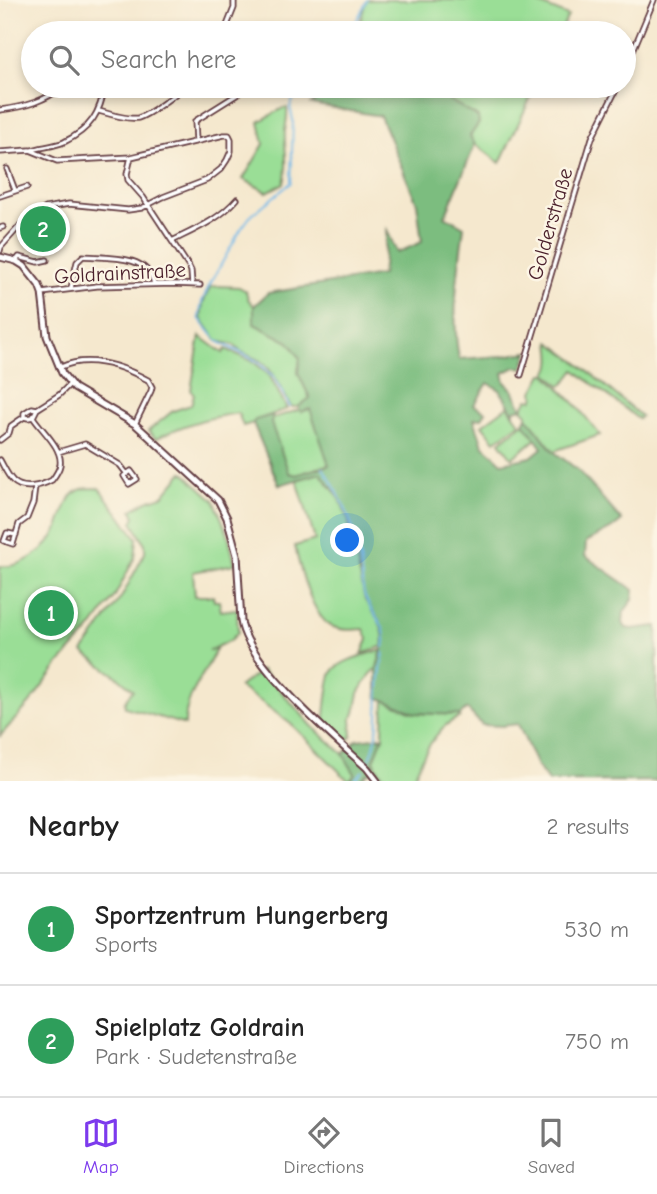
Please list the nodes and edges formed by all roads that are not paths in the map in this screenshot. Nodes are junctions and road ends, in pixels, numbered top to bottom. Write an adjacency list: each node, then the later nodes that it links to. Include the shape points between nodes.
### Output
1 (234, 0): 3 (street)
2 (654, 0): 4 (street)
3 (229, 21)
4 (636, 43)
5 (46, 98): 10 (street)
6 (102, 98): 11 (street)
7 (169, 98): 11 (street, via 138,118)
8 (232, 98): 12 (street, via 195,121)
9 (612, 98): 33 (street, Golderstraße, via 592,138)
10 (0, 110)
11 (99, 111): 13 (street, via 63,143)
12 (196, 141): 15 (street); 21 (street, via 229,135 230,151 221,169 213,177)
13 (30, 150): 14 (street); 15 (street, via 57,161)
14 (0, 152)
15 (131, 157): 21 (street, via 128,180)
16 (7, 169): 18 (street)
17 (27, 187): 18 (street)
18 (16, 191): 19 (street)
19 (0, 197)
20 (237, 198): 22 (street, via 218,217)
21 (148, 205): 22 (street); 23 (street, via 128,210 69,204 46,208 25,220)
22 (172, 241): 28 (street, via 191,271)
23 (0, 251)
24 (0, 257): 26 (street)
25 (47, 260): 26 (street, via 19,257)
26 (16, 261): 31 (street, via 30,272)
27 (154, 284): 28 (street, Goldrainstraße); 30 (street, Goldrainstraße); 30 (street, via 149,270 138,264 83,256 77,262)
28 (192, 284): 29 (street, Goldrainstraße)
29 (200, 285)
30 (71, 288): 31 (street, Goldrainstraße)
31 (42, 293): 32 (street, via 47,336)
32 (60, 368): 34 (street); 38 (street, via 91,360 148,380 151,391)
33 (521, 374)
34 (70, 384): 35 (street); 38 (street)
35 (37, 409): 36 (street); 37 (street)
36 (24, 417): 37 (street); 39 (street)
37 (33, 418): 40 (street)
38 (135, 425): 46 (street, via 222,506 237,555 242,631 247,641 289,693)
39 (0, 440)
40 (58, 452): 43 (street, via 85,444); 44 (street, via 60,465 52,480)
41 (0, 460): 42 (street)
42 (2, 470): 44 (street, via 16,484)
43 (127, 474)
44 (35, 486): 45 (street, via 33,503)
45 (16, 535)
46 (377, 781)

